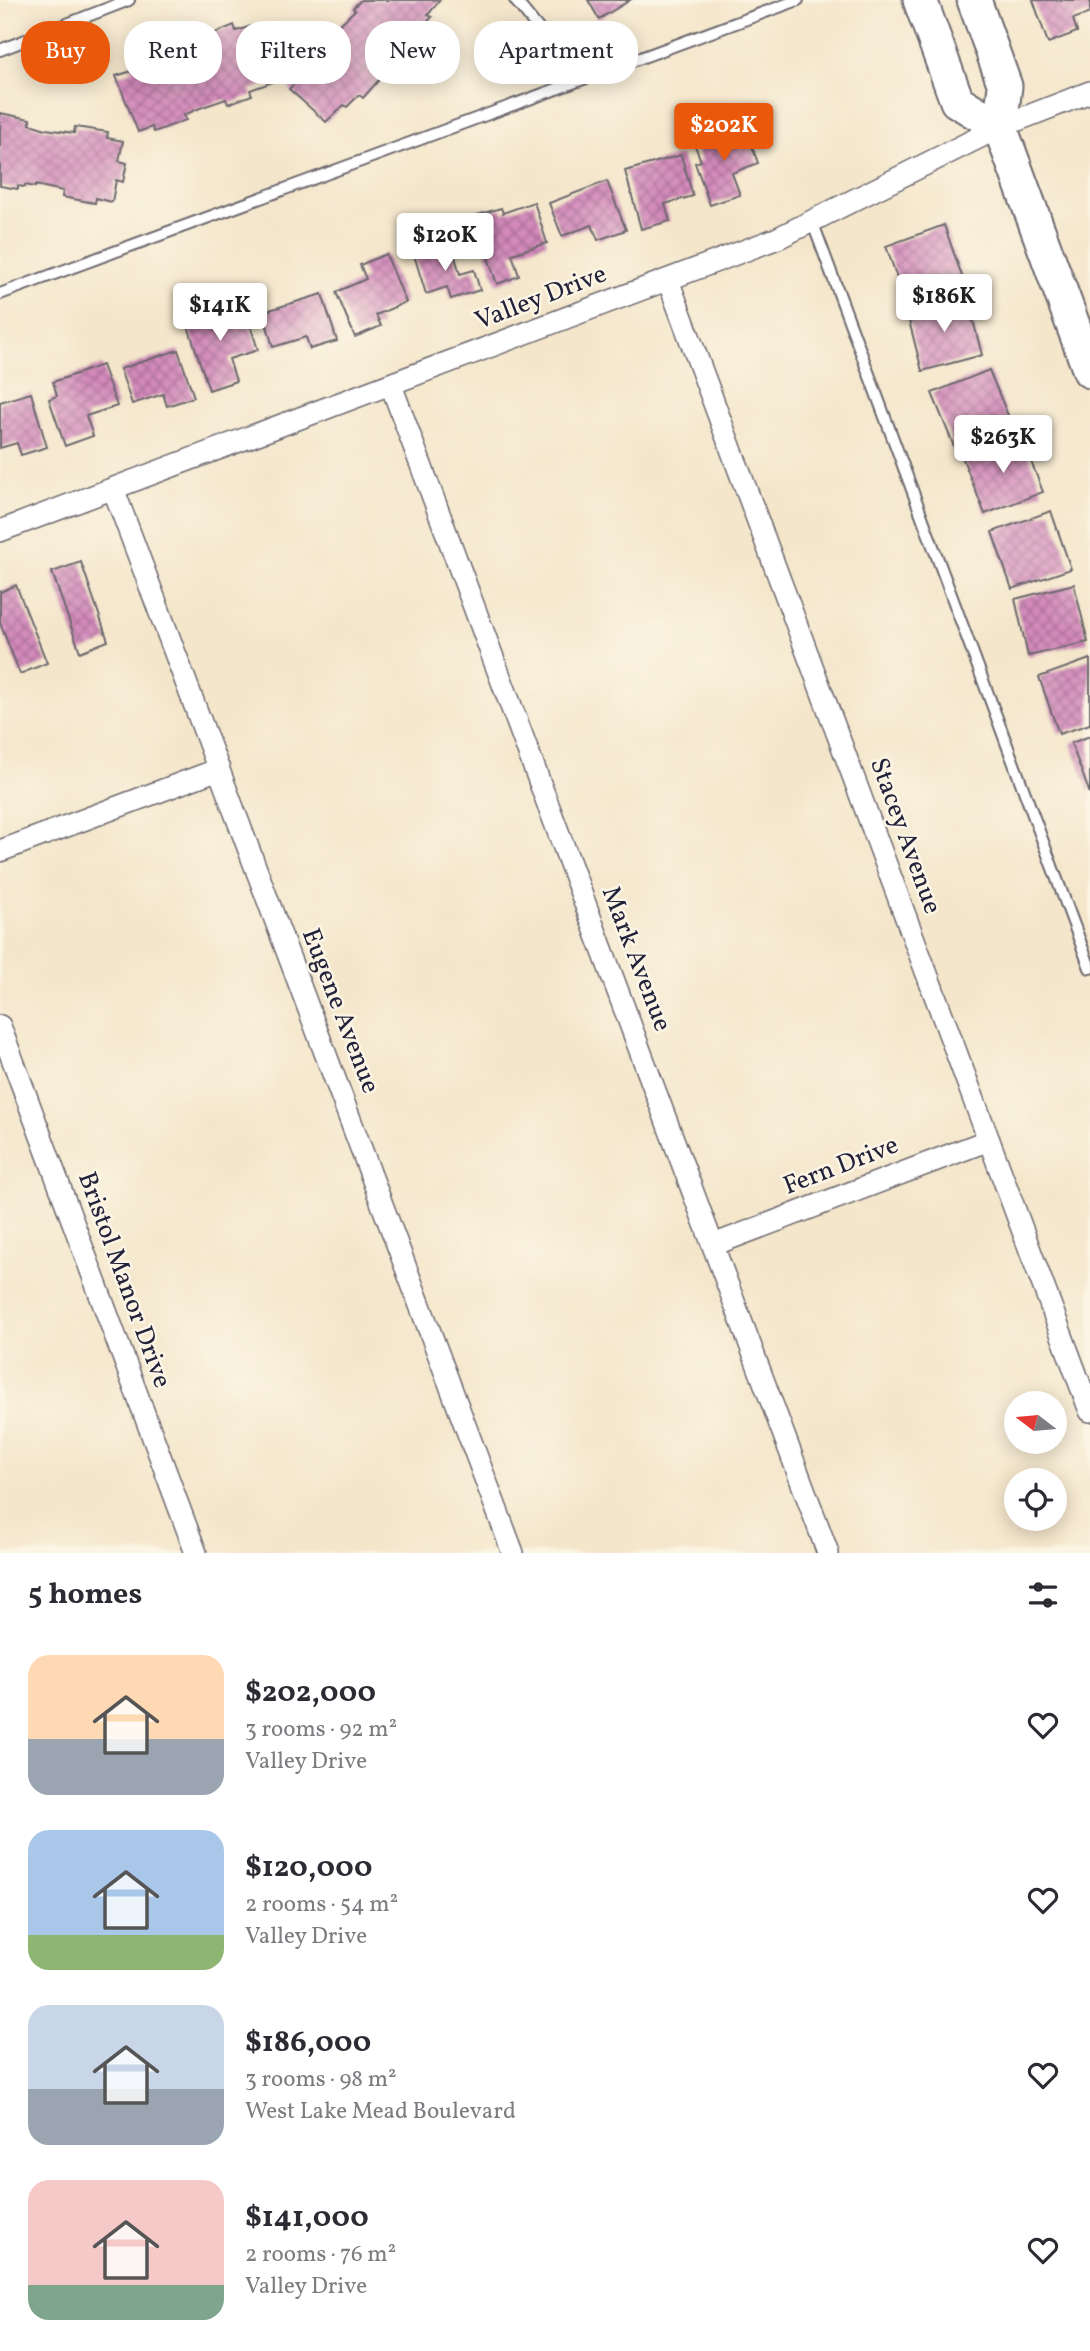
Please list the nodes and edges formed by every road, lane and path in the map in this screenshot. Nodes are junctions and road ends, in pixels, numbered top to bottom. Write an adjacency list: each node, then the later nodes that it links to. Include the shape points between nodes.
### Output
1 (129, 0): 6 (lane)
2 (515, 0): 7 (lane, via 541,32)
3 (798, 0): 7 (lane)
4 (920, 0): 9 (main road, via 957,101)
5 (974, 0): 9 (main road, via 1005,86)
6 (0, 50)
7 (562, 85): 12 (lane)
8 (1090, 92): 9 (street, Valley Drive)
9 (1000, 127): 10 (street, Valley Drive); 13 (main road)
10 (812, 221): 11 (street, Valley Drive); 19 (lane)
11 (668, 280): 14 (street, Valley Drive); 21 (street, Stacey Avenue)
12 (0, 294)
13 (1090, 371)
14 (391, 385): 15 (street, Valley Drive); 22 (street, Mark Avenue)
15 (113, 488): 16 (street, Valley Drive); 17 (street, Eugene Avenue)
16 (0, 531)
17 (219, 769): 18 (street); 25 (street, Eugene Avenue)
18 (0, 851)
19 (1090, 968)
20 (0, 1026): 24 (street, Bristol Manor Drive)
21 (989, 1140): 22 (street, Fern Drive); 23 (street, Stacey Avenue)
22 (713, 1245): 26 (street, Mark Avenue)
23 (1090, 1411)
24 (196, 1553)
25 (513, 1553)
26 (828, 1553)

